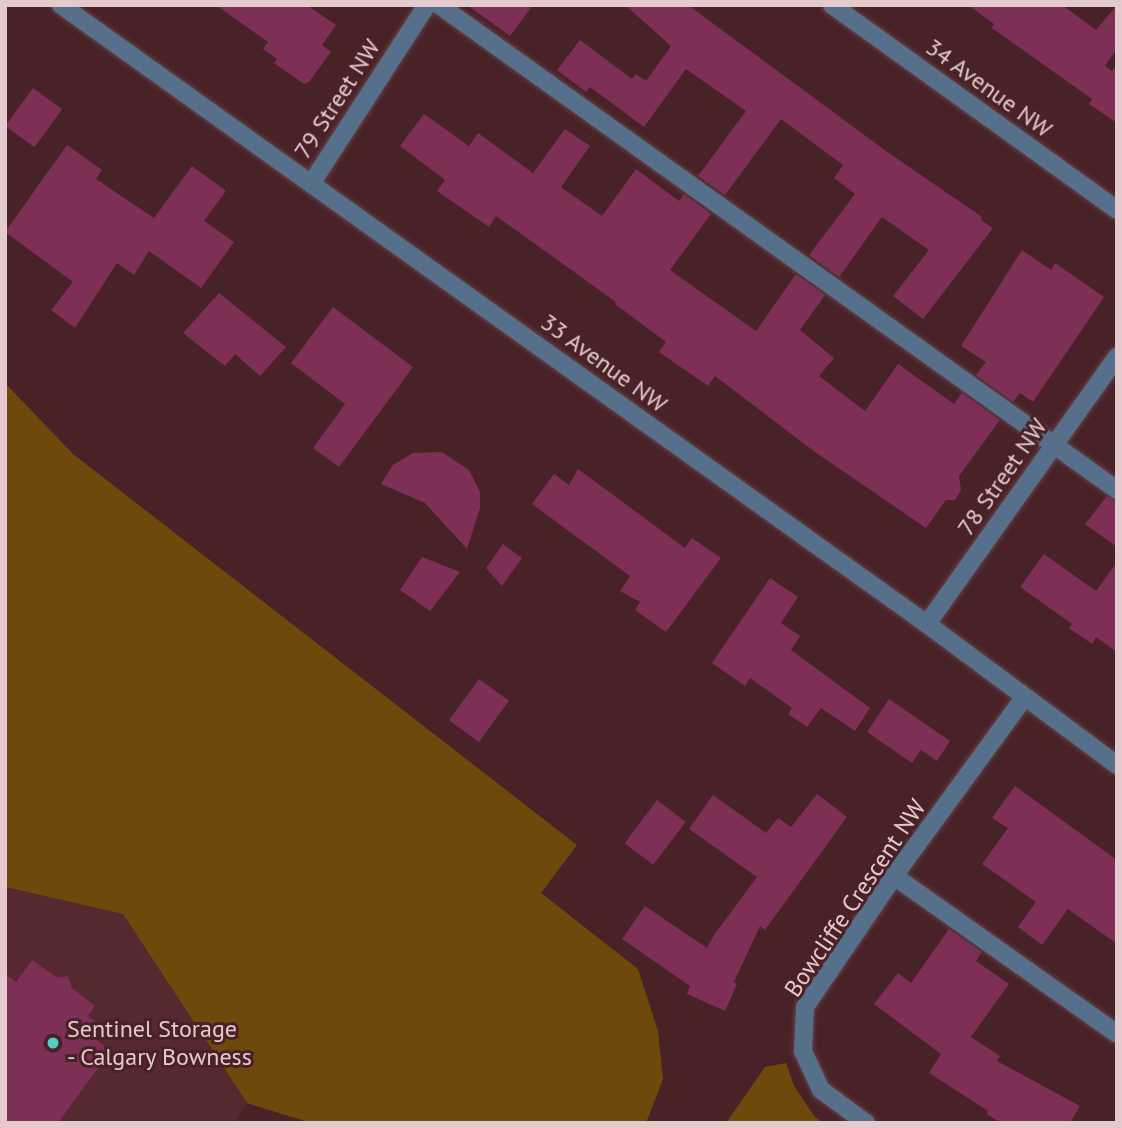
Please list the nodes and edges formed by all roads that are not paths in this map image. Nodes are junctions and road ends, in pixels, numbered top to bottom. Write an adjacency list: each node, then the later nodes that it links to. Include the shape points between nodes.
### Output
1 (61, 5): 5 (street, 33 Avenue NW)
2 (427, 5): 5 (street, 79 Street NW)
3 (439, 5): 8 (street)
4 (832, 5): 6 (street, 34 Avenue NW)
5 (311, 184): 10 (street, 33 Avenue NW)
6 (1117, 210)
7 (1117, 357): 8 (street, 78 Street NW)
8 (1054, 446): 9 (street); 10 (street, 78 Street NW)
9 (1117, 490)
10 (927, 624): 11 (street, 33 Avenue NW)
11 (1024, 698): 12 (street, 33 Avenue NW); 13 (street, Bowcliffe Crescent NW)
12 (1117, 765)
13 (894, 876): 14 (street); 15 (street, Bowcliffe Crescent NW, via 805,1007 803,1051 821,1090)
14 (1117, 1034)
15 (866, 1123)

